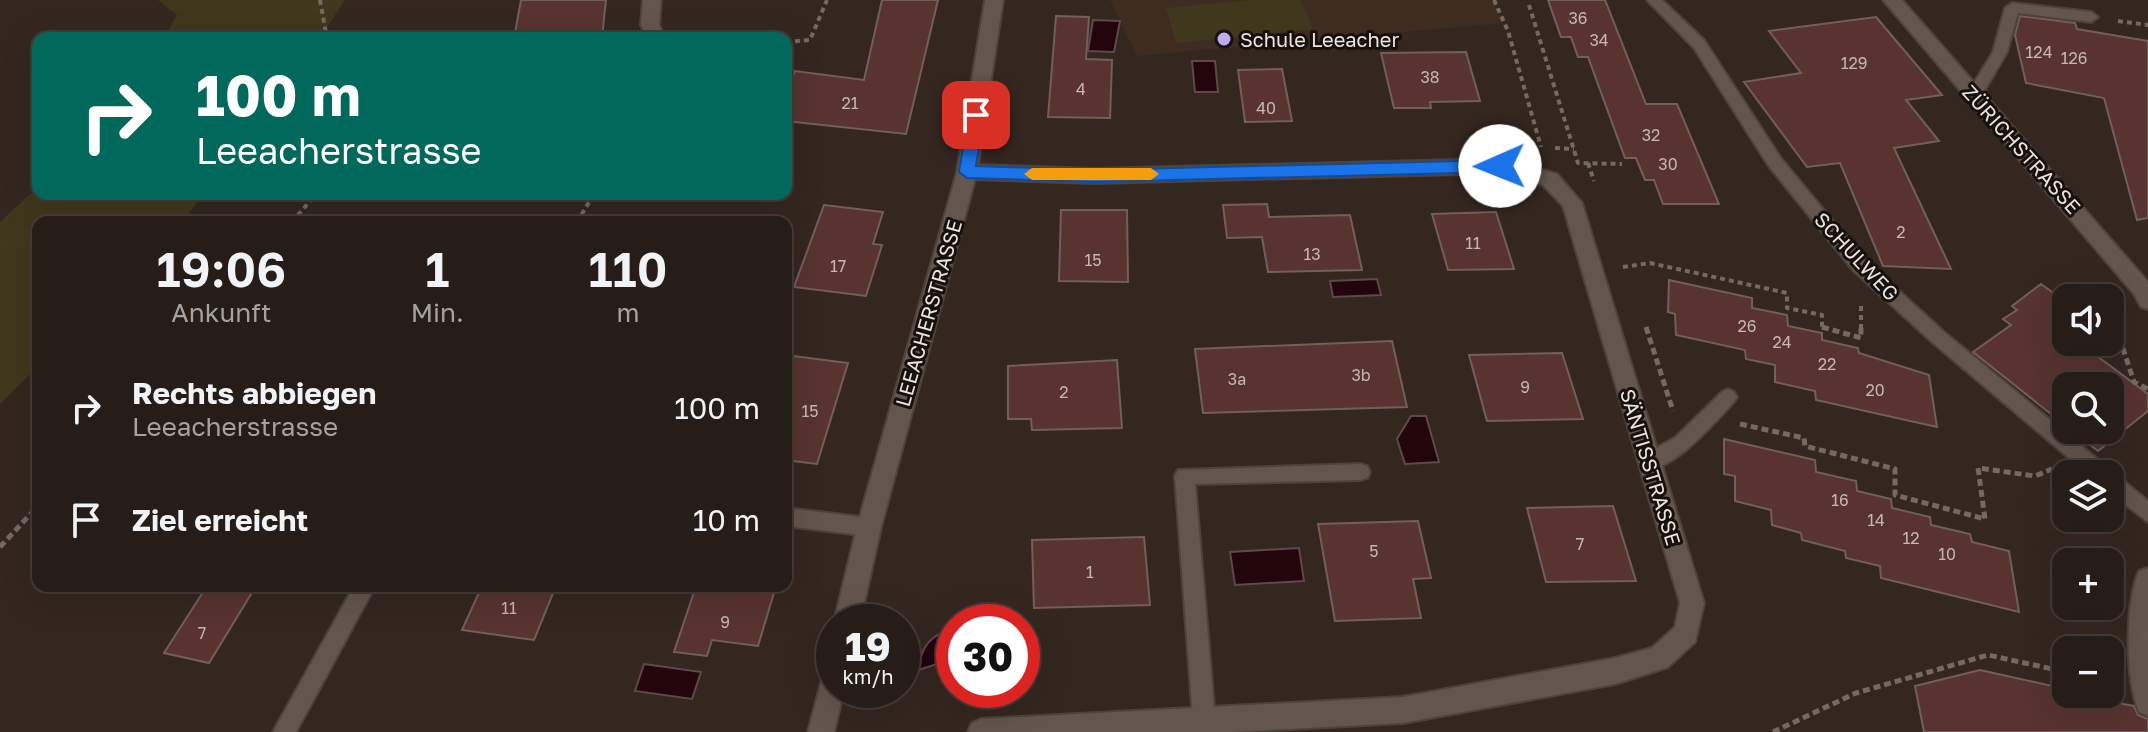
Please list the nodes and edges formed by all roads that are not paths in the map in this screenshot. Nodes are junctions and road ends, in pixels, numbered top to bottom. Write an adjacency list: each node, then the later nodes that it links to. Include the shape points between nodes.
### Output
1 (652, 0): 6 (street)
2 (994, 0): 8 (street, LEEACHERSTRASSE)
3 (1654, 0): 11 (lane, SCHULWEG, via 1699,44 1774,161 1852,257)
4 (1892, 0): 7 (street, ZÜRICHSTRASSE)
5 (2091, 17): 7 (lane, via 2012,8 2000,52)
6 (653, 32)
7 (1974, 96): 9 (street, ZÜRICHSTRASSE)
8 (967, 172): 12 (street, SÄNTISSTRASSE, via 1094,176 1500,166 1550,179 1572,203); 17 (street, LEEACHERSTRASSE)
9 (2148, 301)
10 (1728, 397): 12 (lane, via 1683,443)
11 (2084, 460)
12 (1649, 462): 23 (street, SÄNTISSTRASSE, via 1692,603 1686,633 1659,658 1403,710)
13 (1360, 472): 23 (lane, via 1185,476)
14 (2124, 493): 15 (lane)
15 (2148, 513)
16 (792, 518): 17 (lane)
17 (869, 527): 20 (street, LEEACHERSTRASSE)
18 (2148, 579): 21 (street, via 2143,594)
19 (362, 592): 25 (lane)
20 (851, 604)
21 (2148, 703)
22 (827, 708): 26 (street)
23 (1204, 719): 24 (street, SÄNTISSTRASSE)
24 (1126, 727): 27 (street, SÄNTISSTRASSE)
25 (284, 732)
26 (821, 732)
27 (981, 732)

